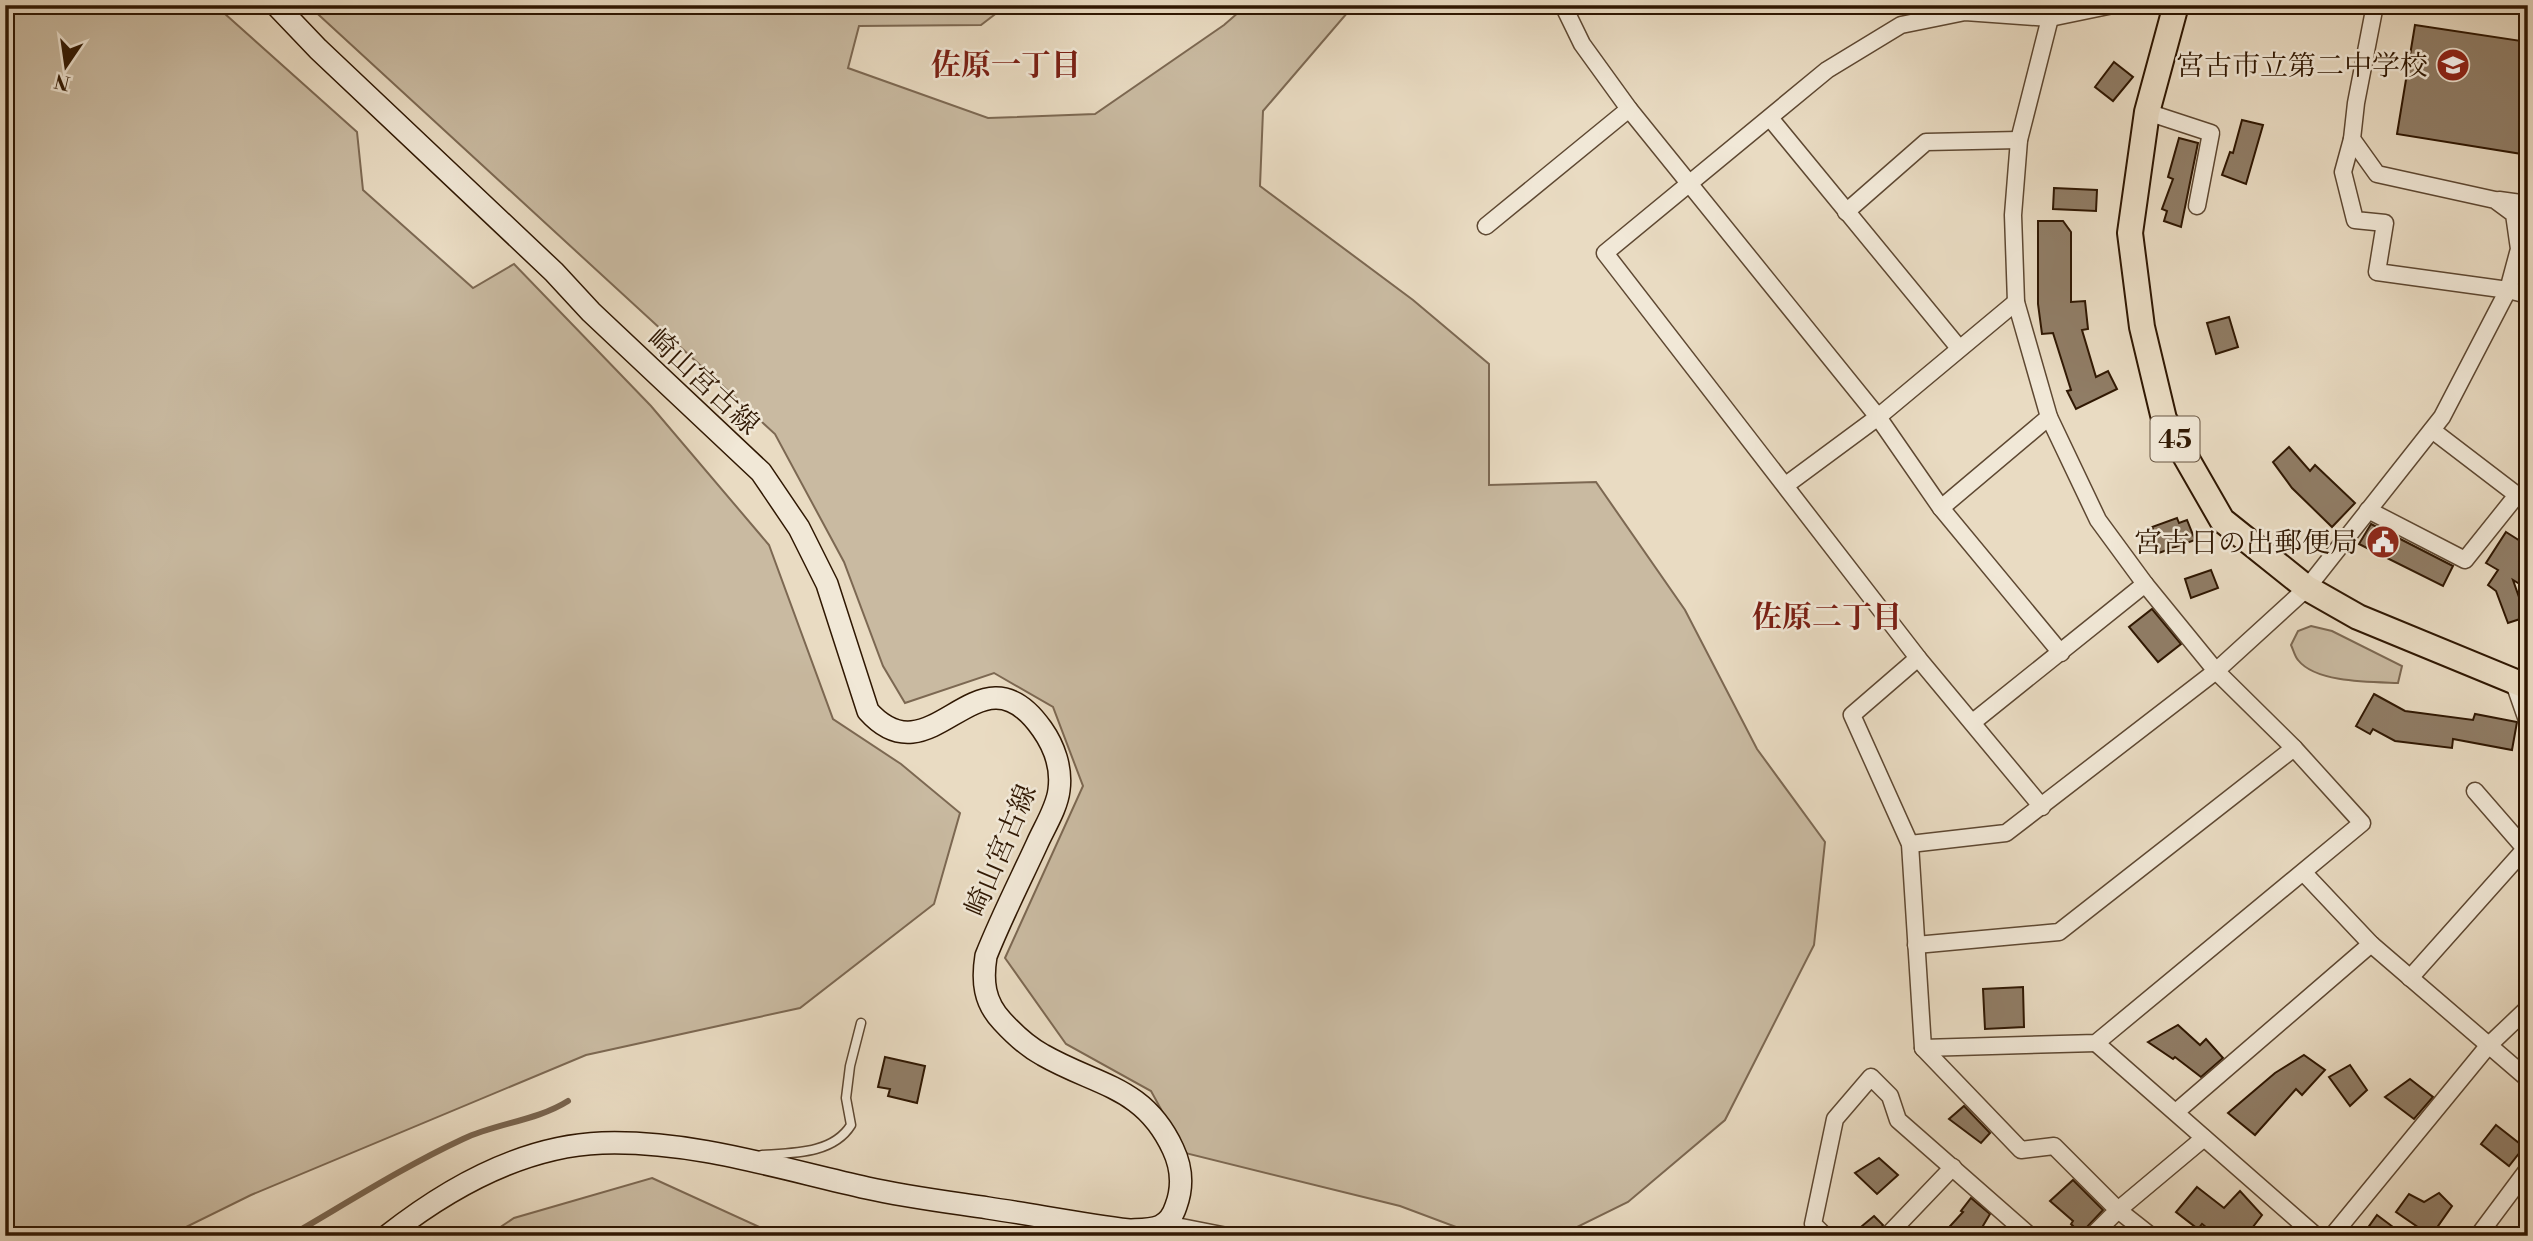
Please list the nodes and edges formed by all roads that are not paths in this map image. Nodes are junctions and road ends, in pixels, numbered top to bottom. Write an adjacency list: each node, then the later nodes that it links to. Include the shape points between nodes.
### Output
1 (276, 5): 57 (main road, 崎山宮古線, via 761,472 799,528 827,584 868,711 878,723 896,732 915,733 993,697 1016,701 1034,718 1057,760 1059,790 986,956 985,992 1003,1022 1040,1054 1125,1092 1165,1130 1179,1161 1182,1182 1173,1217)
2 (1563, 5): 7 (street, via 1582,44)
3 (2113, 5): 6 (street)
4 (2375, 5): 10 (street)
5 (2170, 6): 8 (highway, 45)
6 (2050, 18): 9 (street, via 1965,12 1901,25 1827,70); 11 (street)
7 (1629, 109): 12 (street); 17 (street)
8 (2147, 111): 15 (street, via 2211,133); 29 (highway, 45, via 2130,233 2142,327 2164,419 2222,520)
9 (1770, 118): 12 (street); 16 (street)
10 (2352, 139): 13 (street, via 2377,174); 18 (street, via 2343,172 2355,220 2385,223 2377,272)
11 (2019, 140): 16 (street, via 1926,142); 20 (street, via 2013,215)
12 (1690, 184): 22 (street); 25 (street, via 1605,253)
13 (2495, 200): 14 (street); 18 (street, via 2514,214 2519,249)
14 (2528, 204)
15 (2196, 206)
16 (1846, 212): 21 (street)
17 (1486, 226)
18 (2508, 290): 19 (street); 24 (street)
19 (2528, 295)
20 (2017, 302): 21 (street); 23 (street)
21 (1959, 348): 22 (street)
22 (1878, 417): 25 (street); 26 (street)
23 (2049, 417): 26 (street); 28 (street, via 2098,520)
24 (2432, 430): 27 (street); 27 (street, via 2517,495 2465,560)
25 (1786, 485): 31 (street)
26 (1941, 508): 30 (street)
27 (2368, 510): 29 (street)
28 (2145, 584): 30 (street); 32 (street)
29 (2307, 588): 32 (street); 33 (highway, 45, via 2358,617)
30 (2061, 653): 34 (street)
31 (1918, 658): 34 (street); 39 (street, via 1852,715)
32 (2216, 671): 36 (street); 38 (street)
33 (2521, 685): 35 (street)
34 (1973, 722): 38 (street)
35 (2528, 723)
36 (2294, 748): 41 (street, via 2362,823); 43 (street, via 2059,932)
37 (2475, 791): 40 (street)
38 (2042, 807): 39 (street, via 2006,833)
39 (1909, 844): 43 (street)
40 (2526, 851): 44 (street)
41 (2304, 873): 42 (street); 47 (street)
42 (2371, 944): 44 (street); 51 (street)
43 (1916, 945): 49 (street)
44 (2410, 978): 48 (street)
45 (2528, 1007): 48 (street)
46 (861, 1023): 53 (lane, via 846,1098 851,1125 844,1137 812,1151)
47 (2096, 1043): 49 (street); 51 (street)
48 (2488, 1046): 50 (street); 66 (street)
49 (1923, 1048): 56 (street, via 2021,1150 2054,1146)
50 (2528, 1079)
51 (2176, 1112): 52 (street)
52 (2204, 1138): 56 (street); 58 (street)
53 (738, 1157): 57 (main road, via 871,1189 1108,1227 1149,1229); 59 (main road, via 629,1143 559,1150 528,1157 467,1183 422,1208)
54 (1952, 1167): 61 (street, via 1898,1120 1890,1096 1871,1077 1835,1119 1814,1224); 62 (street); 63 (street)
55 (2528, 1169): 67 (street)
56 (2118, 1210): 64 (street); 65 (street)
57 (1166, 1224): 60 (street)
58 (2305, 1232)
59 (387, 1236)
60 (1227, 1236)
61 (1825, 1236)
62 (1887, 1236)
63 (2030, 1236)
64 (2092, 1236)
65 (2151, 1236)
66 (2332, 1236)
67 (2478, 1236)

